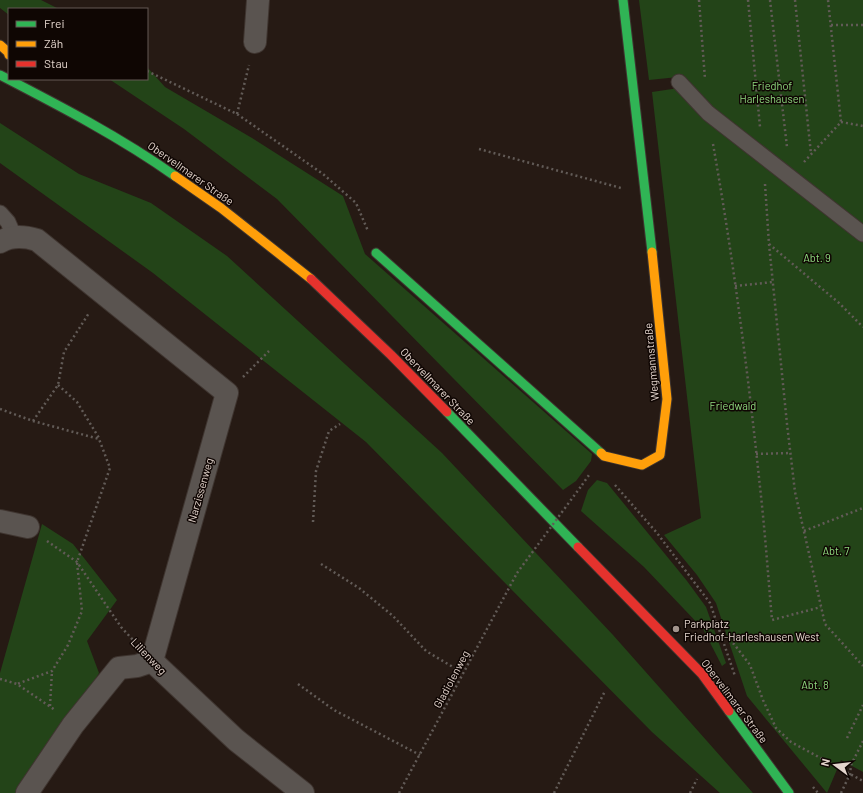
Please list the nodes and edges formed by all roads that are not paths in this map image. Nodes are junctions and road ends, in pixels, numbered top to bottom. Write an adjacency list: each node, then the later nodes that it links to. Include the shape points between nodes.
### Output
1 (258, 0): 3 (street)
2 (623, 0): 11 (main road, Wegmannstraße, via 667,399 660,455 642,465 604,456)
3 (255, 42)
4 (0, 45): 5 (main road)
5 (8, 52)
6 (18, 82): 17 (main road, Obervellmarer Straße, via 153,160 221,208 310,278 391,355 702,674)
7 (679, 82): 9 (lane, via 708,113)
8 (0, 213): 10 (lane, via 8,222)
9 (863, 234)
10 (7, 239): 14 (street, Narzissenweg, via 26,236 37,240 227,393)
11 (376, 253)
12 (0, 521): 13 (street)
13 (28, 527)
14 (152, 661): 15 (street, via 119,668 73,725); 16 (street, Lilienweg, via 236,740)
15 (27, 793)
16 (303, 793)
17 (789, 793)

